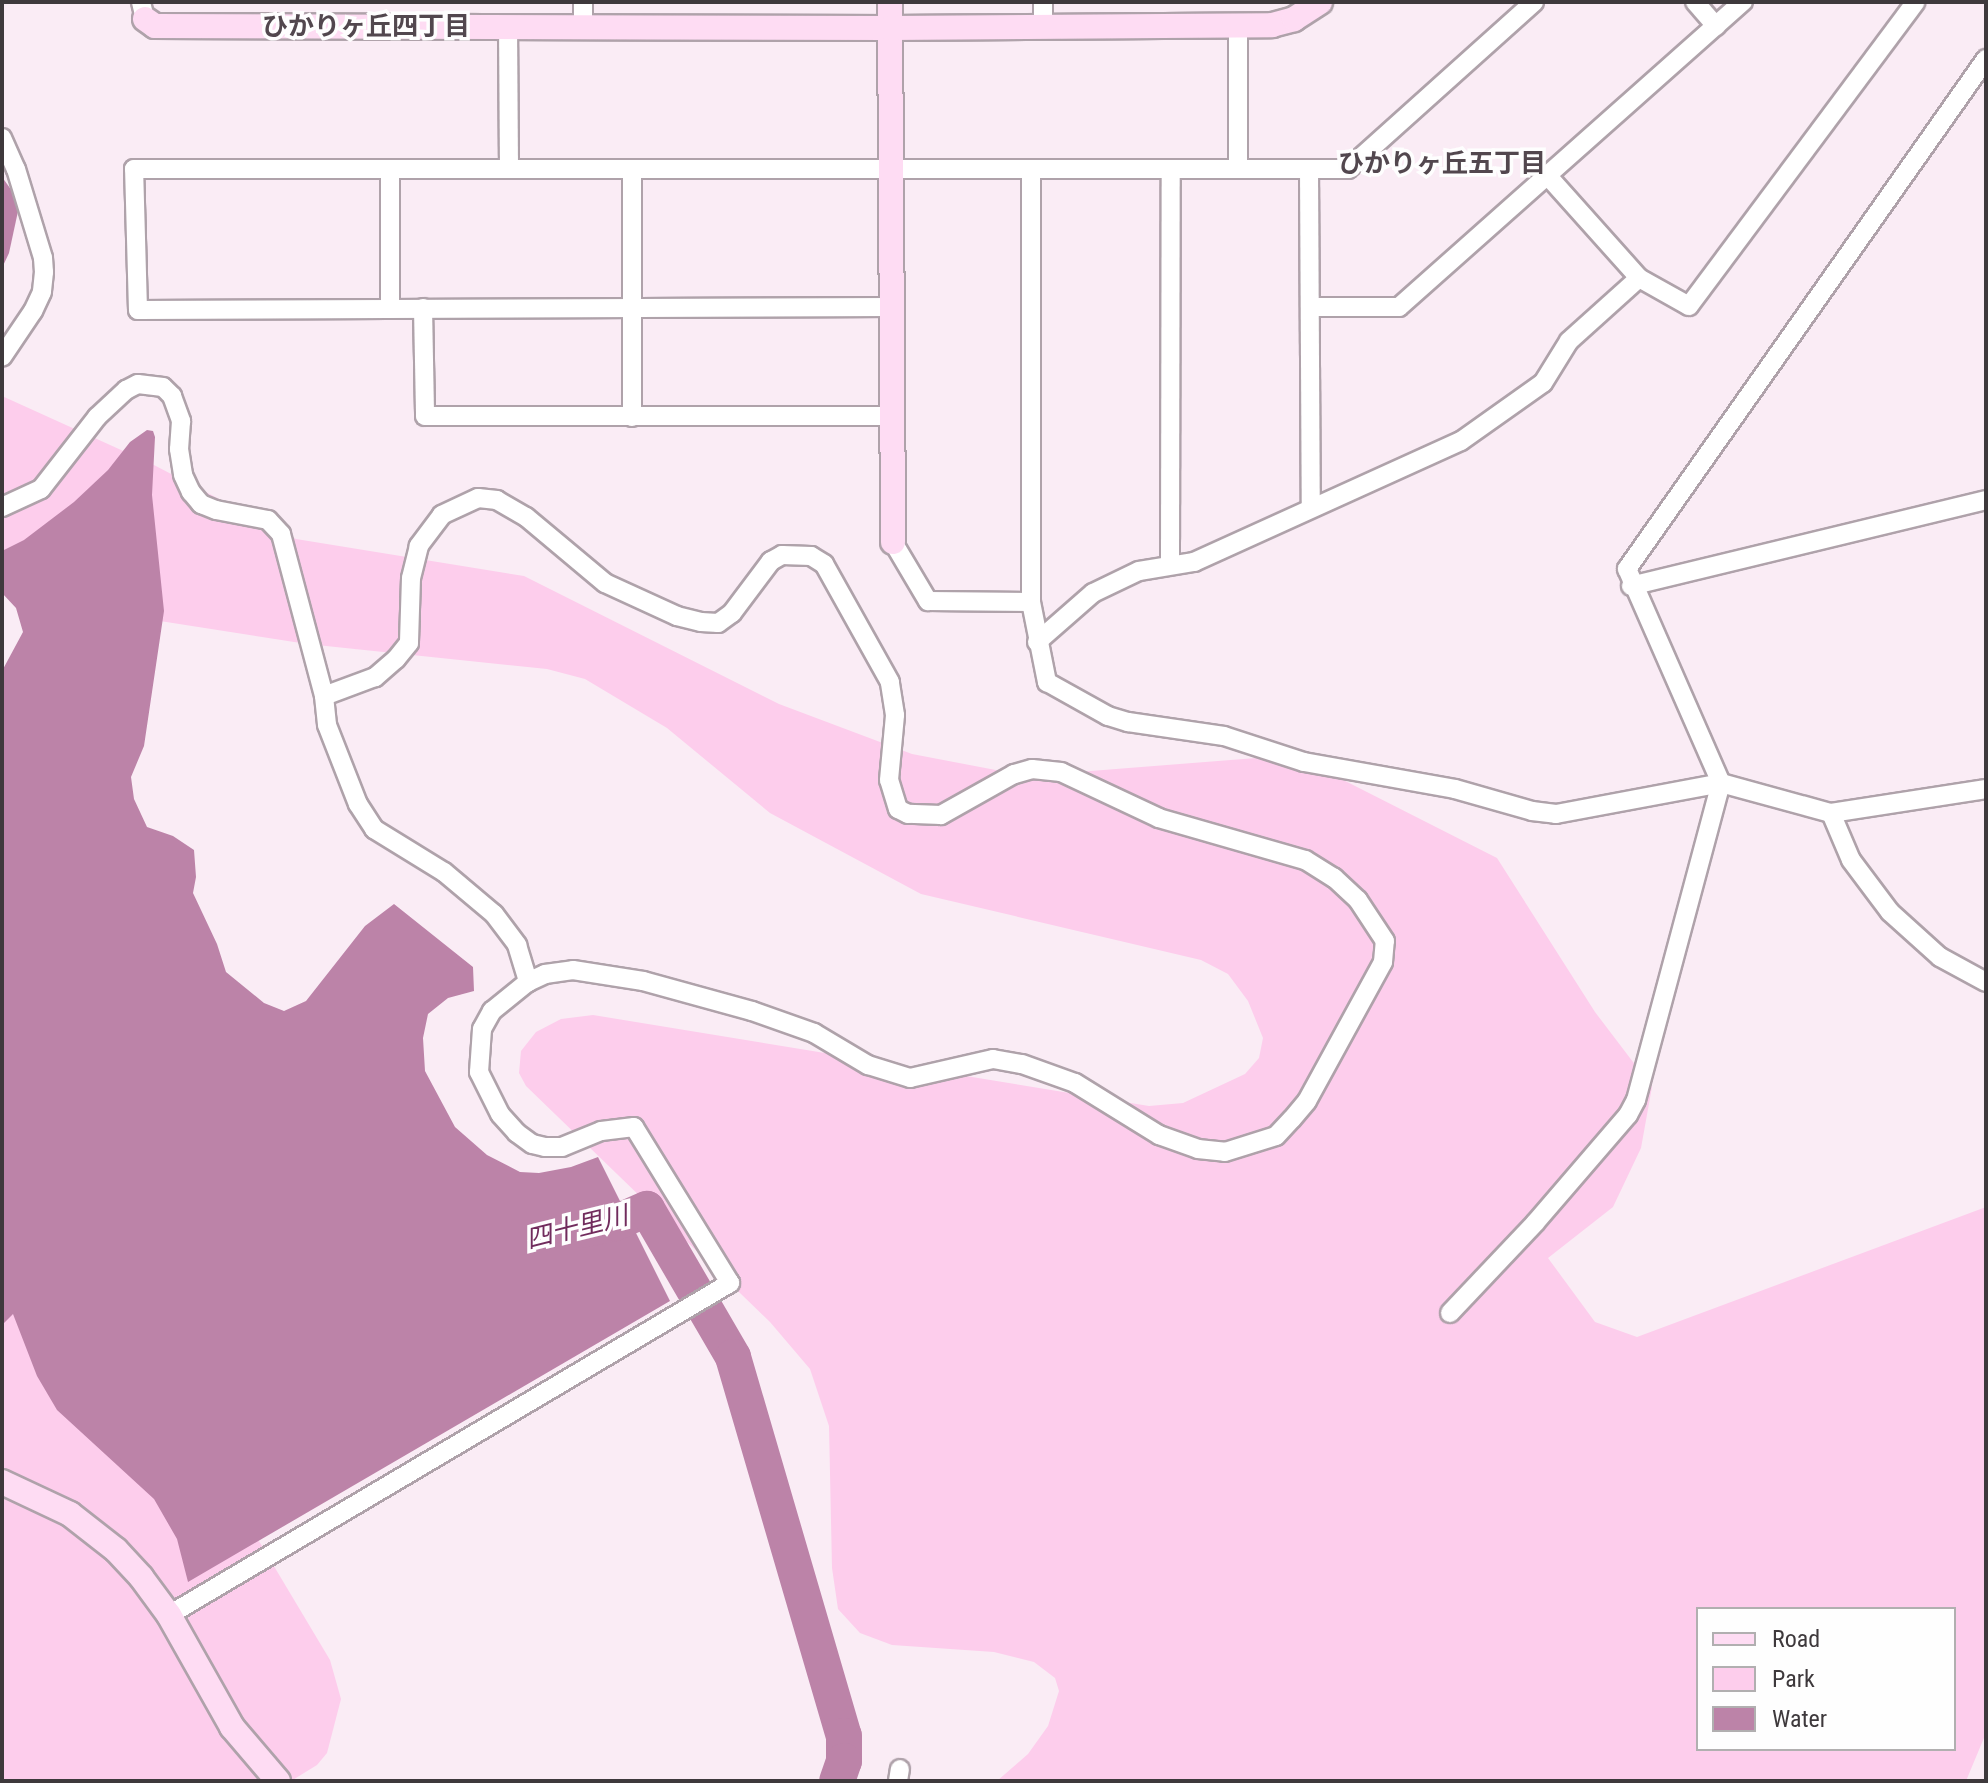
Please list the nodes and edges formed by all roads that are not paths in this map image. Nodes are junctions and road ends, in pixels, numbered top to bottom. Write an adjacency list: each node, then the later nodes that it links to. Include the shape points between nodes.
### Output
1 (890, 2): 13 (street)
2 (1320, 2): 11 (street, via 1294,19)
3 (1534, 2): 22 (street, via 1348,169)
4 (1695, 2): 12 (street)
5 (1743, 2): 12 (street)
6 (1916, 2): 25 (street, via 1689,306)
7 (143, 10): 10 (street, via 155,26)
8 (583, 14): 10 (street); 13 (street)
9 (1043, 14): 11 (street); 13 (street)
10 (508, 25): 17 (street)
11 (1238, 25): 16 (street)
12 (1716, 26): 24 (street)
13 (890, 28): 20 (street)
14 (1986, 59): 39 (street, via 1627,569)
15 (2, 138): 31 (street, via 16,169 44,272 33,311)
16 (1238, 167): 21 (street); 22 (street)
17 (509, 168): 18 (street); 19 (street)
18 (390, 169): 28 (street); 28 (street, via 134,169 138,310)
19 (632, 169): 20 (street); 30 (street)
20 (888, 169): 23 (street); 26 (street)
21 (1171, 169): 23 (street); 38 (street)
22 (1309, 169): 27 (street)
23 (1031, 170): 40 (street)
24 (1547, 175): 25 (street); 27 (street, via 1399,307)
25 (1639, 278): 36 (street, via 1569,341 1543,383 1461,441)
26 (891, 307): 30 (street); 32 (street)
27 (1310, 307): 36 (street)
28 (390, 308): 29 (street)
29 (423, 308): 30 (street); 33 (street, via 425,416)
30 (632, 308): 33 (street)
31 (2, 357)
32 (892, 416): 33 (street); 37 (street)
33 (632, 417)
34 (1986, 500): 39 (street)
35 (2, 507): 42 (street, via 41,489 97,417 126,390 138,384 163,387 181,421 179,449 191,492 216,510 268,520 281,534)
36 (1311, 508): 38 (street, via 1194,562)
37 (893, 542): 40 (street, via 928,601)
38 (1170, 565): 41 (street, via 1139,571 1093,593)
39 (1631, 586): 43 (street)
40 (1031, 602): 41 (street)
41 (1037, 642): 43 (street, via 1047,682 1108,716 1224,736 1304,762 1455,789 1532,811 1556,814 1601,808)
42 (324, 696): 46 (street, via 332,738 358,804 374,829 444,872 494,914 517,945); 46 (street, via 375,677 409,643 411,578 419,546 442,515 478,498 497,500 526,517 605,583 701,622 718,623 732,613 771,561 782,555 811,556 824,564 890,682 895,715 889,780 898,809 941,815 1014,774 1032,769 1061,772 1159,818 1305,860 1358,900 1385,941 1375,981 1307,1101 1276,1136 1225,1152 1159,1135 1075,1083 1022,1064 993,1059 910,1078 868,1065 814,1033 643,981 573,970)
43 (1721, 783): 45 (street); 48 (street, via 1636,1100 1535,1223)
44 (1986, 789): 45 (street)
45 (1831, 813): 47 (street, via 1851,860 1890,912 1940,957)
46 (528, 982): 50 (street, via 492,1011 482,1029 479,1072 500,1114 517,1133 545,1147 634,1127 730,1283)
47 (1986, 982)
48 (1450, 1313)
49 (2, 1482): 50 (street, via 92,1531 141,1577)
50 (169, 1615): 51 (street, via 232,1727)
51 (278, 1781)

